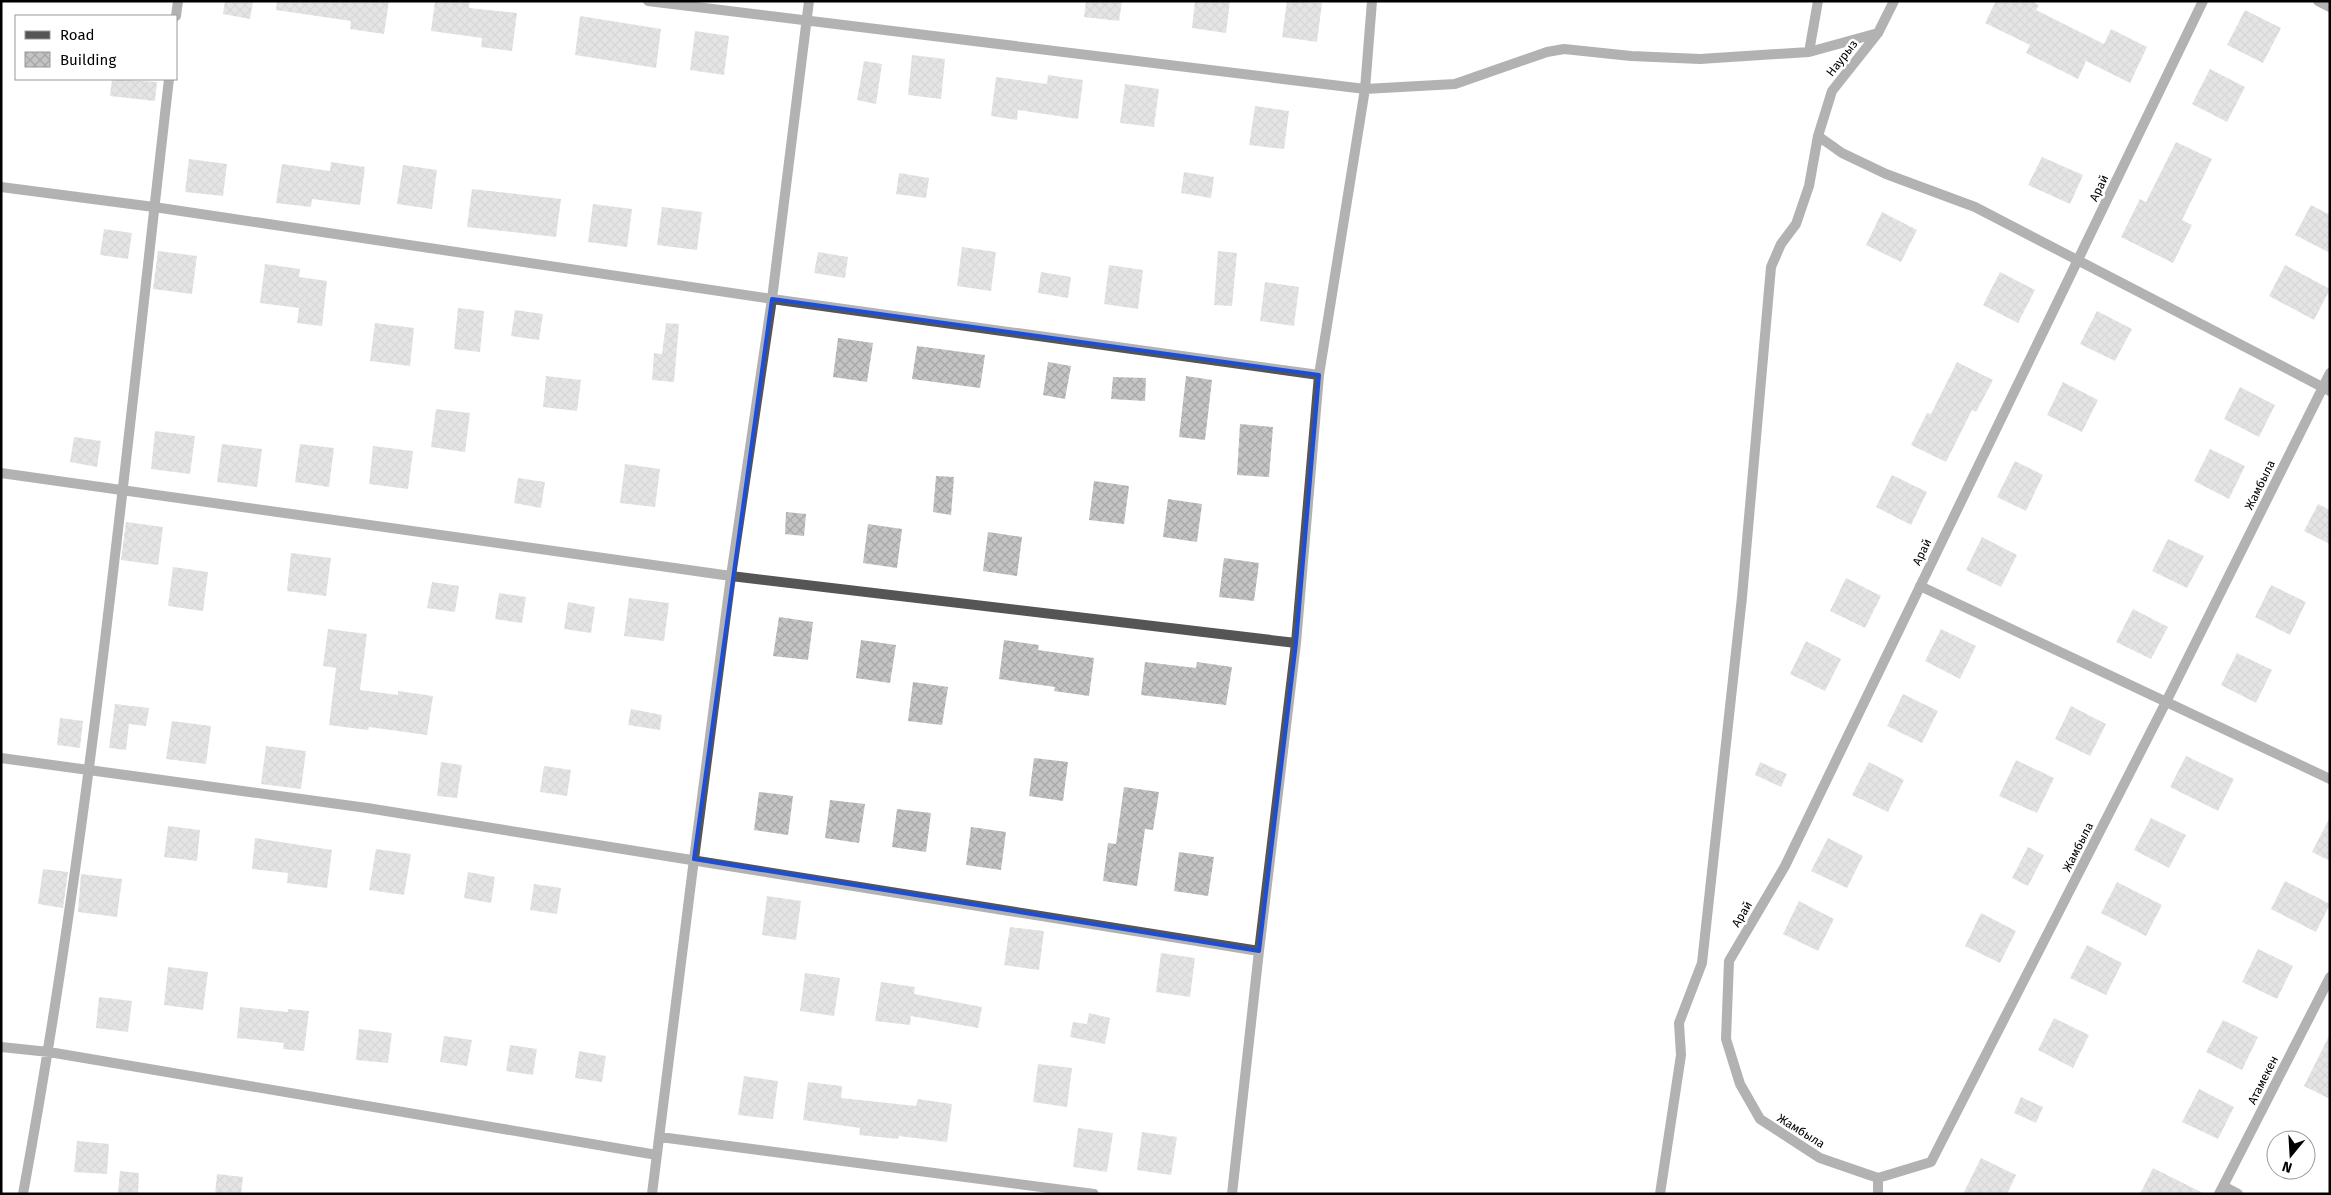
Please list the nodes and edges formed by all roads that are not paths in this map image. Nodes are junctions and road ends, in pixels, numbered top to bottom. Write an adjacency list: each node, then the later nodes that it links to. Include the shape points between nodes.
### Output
1 (178, 1): 10 (street)
2 (648, 1): 11 (street)
3 (809, 1): 11 (street)
4 (1372, 1): 15 (street)
5 (1818, 1): 13 (street)
6 (1894, 1): 12 (street, Наурыз)
7 (2202, 1): 19 (street, Арай)
8 (2318, 1): 9 (street)
9 (2330, 7)
10 (176, 15)
11 (807, 22): 15 (street); 20 (street)
12 (1878, 33): 13 (street); 16 (street, Наурыз, via 1832,91)
13 (1809, 52): 15 (street, via 1700,59 1564,49 1455,84)
14 (169, 80): 18 (street)
15 (1365, 89): 22 (street)
16 (1818, 136): 19 (street, via 1842,153 1886,174 1975,207); 47 (street, Наурыз, via 1809,186 1796,224 1771,267 1742,597 1702,963 1679,1023 1681,1056)
17 (1, 187): 18 (street)
18 (154, 208): 20 (street); 25 (street)
19 (2078, 262): 23 (street); 27 (street, Арай)
20 (772, 299): 22 (street); 26 (street)
21 (2330, 373): 23 (street, Жамбыла)
22 (1319, 375): 28 (street)
23 (2326, 389): 29 (street, Жамбыла)
24 (1, 473): 25 (street)
25 (122, 488): 26 (street); 31 (street)
26 (731, 576): 28 (street); 33 (street)
27 (1920, 586): 29 (street); 38 (street, Арай, via 1785,866 1729,961 1726,1039 1740,1084)
28 (1296, 643): 34 (street)
29 (2166, 702): 32 (street); 41 (street, Жамбыла, via 1931,1162)
30 (1, 758): 31 (street)
31 (89, 770): 33 (street, via 367,808); 37 (street)
32 (2330, 779)
33 (694, 859): 34 (street); 39 (street)
34 (1259, 951): 46 (street)
35 (2330, 977): 42 (street, Атамекен)
36 (1, 1047): 37 (street)
37 (49, 1052): 40 (street); 43 (street)
38 (1760, 1119): 41 (street, Жамбыла, via 1820,1158)
39 (660, 1137): 40 (street); 45 (street)
40 (657, 1155): 44 (street)
41 (1878, 1178): 48 (street)
42 (2221, 1190): 49 (street)
43 (23, 1194)
44 (652, 1194)
45 (1094, 1194)
46 (1232, 1194)
47 (1660, 1194)
48 (1878, 1194)
49 (2238, 1194)

